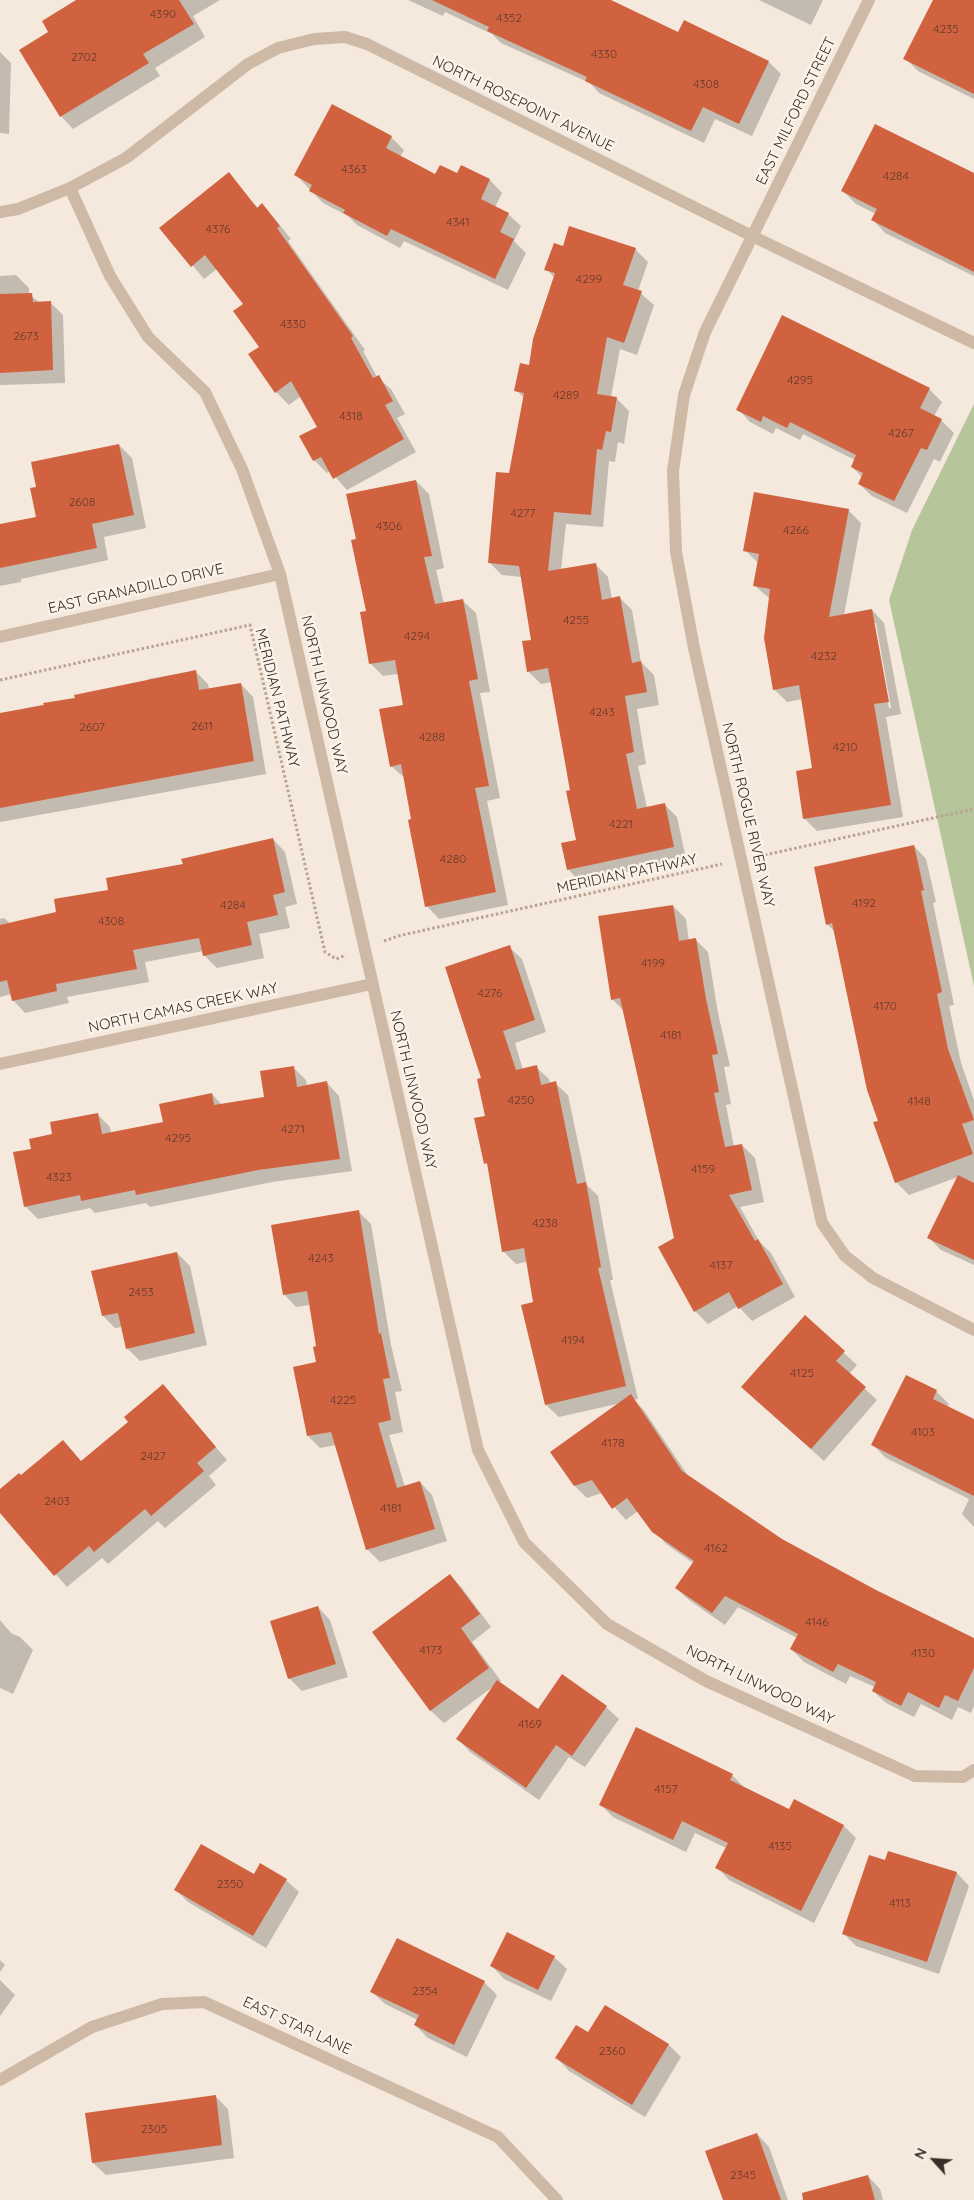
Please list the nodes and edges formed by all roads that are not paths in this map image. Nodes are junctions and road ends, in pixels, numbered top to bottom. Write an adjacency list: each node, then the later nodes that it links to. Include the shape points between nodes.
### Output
1 (869, 0): 4 (street, EAST MILFORD STREET)
2 (70, 188): 3 (street, NORTH ROSEPOINT AVENUE, via 18,209); 4 (street, NORTH ROSEPOINT AVENUE, via 126,158 248,64 278,48 314,39 345,37 366,44); 6 (street, NORTH LINWOOD WAY, via 110,276 148,337 205,392 242,469)
3 (0, 212)
4 (752, 236): 5 (street, NORTH ROSEPOINT AVENUE); 10 (street, NORTH ROGUE RIVER WAY, via 702,341 684,395 673,471 676,552 694,648 822,1222 845,1256 873,1278)
5 (974, 343)
6 (280, 574): 7 (street, EAST GRANADILLO DRIVE); 8 (street, NORTH LINWOOD WAY)
7 (0, 636)
8 (372, 984): 9 (street, NORTH CAMAS CREEK WAY); 11 (street, NORTH LINWOOD WAY, via 478,1450 524,1542 607,1624 706,1681 915,1776 962,1777)
9 (0, 1064)
10 (974, 1330)
11 (974, 1770)
12 (0, 2080): 13 (street, EAST STAR LANE, via 92,2028 162,2004 204,2002 498,2137)
13 (557, 2200)

